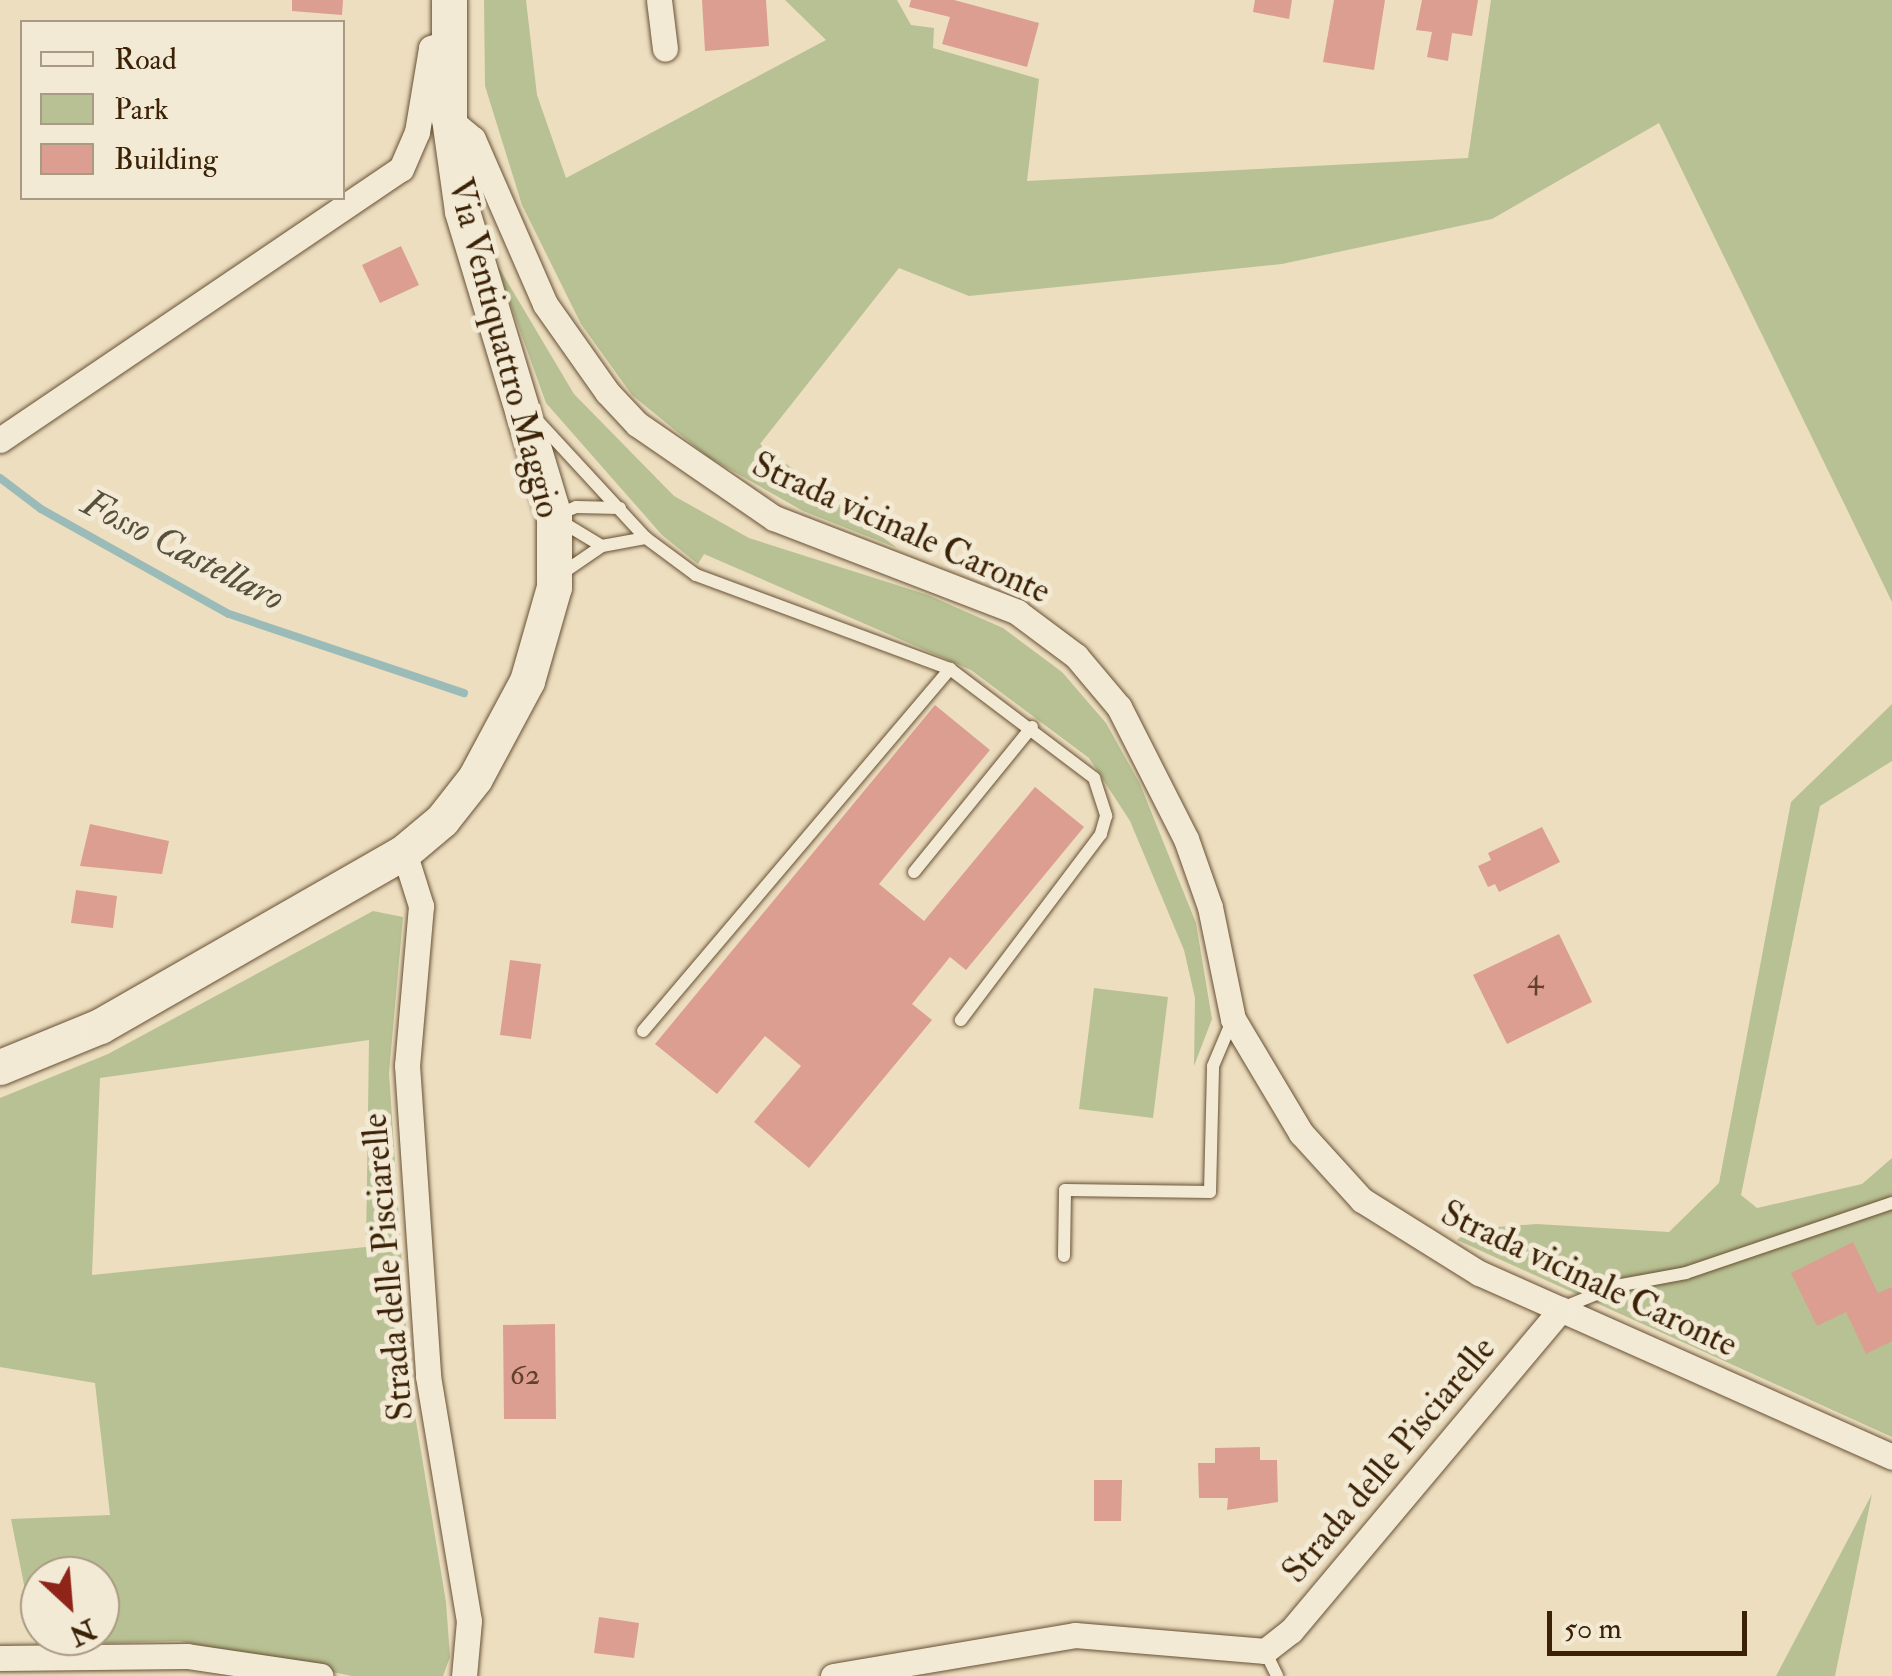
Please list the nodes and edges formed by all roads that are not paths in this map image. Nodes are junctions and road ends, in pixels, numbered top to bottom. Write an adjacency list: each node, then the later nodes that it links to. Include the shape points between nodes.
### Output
1 (448, 0): 3 (main road, Via Ventiquattro Maggio)
2 (659, 0): 4 (street)
3 (449, 42): 5 (main road, Via Ventiquattro Maggio); 7 (street, via 431,48 418,132 400,169)
4 (664, 50)
5 (449, 119): 6 (main road, Via Ventiquattro Maggio, via 462,211); 17 (street, Strada vicinale Caronte, via 473,139 545,304 606,392 638,424 774,518 1017,612 1076,656 1119,707 1186,839 1210,907)
6 (520, 402): 8 (lane); 9 (main road, Via Ventiquattro Maggio)
7 (0, 440)
8 (620, 508): 9 (lane, via 576,508); 10 (lane)
9 (554, 516): 11 (lane); 12 (main road, Via Ventiquattro Maggio)
10 (646, 538): 11 (lane); 13 (lane, via 696,576)
11 (602, 546): 12 (lane, via 570,562)
12 (554, 587): 15 (main road, Via Ventiquattro Maggio, via 544,634 505,729 442,820)
13 (950, 669): 14 (lane); 19 (lane)
14 (1032, 727): 16 (lane); 18 (lane, via 1094,778 1106,816 1101,834)
15 (404, 852): 20 (main road, Via Ventiquattro Maggio, via 100,1026); 28 (street, Strada delle Pisciarelle, via 421,906 408,1084 428,1376 464,1594 470,1652)
16 (914, 872)
17 (1233, 1018): 22 (lane, via 1213,1066 1210,1192 1065,1190); 23 (street, Strada vicinale Caronte, via 1301,1133 1362,1200 1479,1272)
18 (961, 1020)
19 (644, 1031)
20 (0, 1066)
21 (1892, 1203): 23 (lane)
22 (1064, 1256)
23 (1562, 1308): 24 (street, Strada vicinale Caronte); 25 (street, Strada delle Pisciarelle, via 1291,1631)
24 (1892, 1457)
25 (1265, 1651): 29 (street, via 1075,1635); 30 (lane)
26 (0, 1658): 27 (street, via 187,1656)
27 (320, 1676)
28 (464, 1676)
29 (833, 1676)
30 (1277, 1676)

